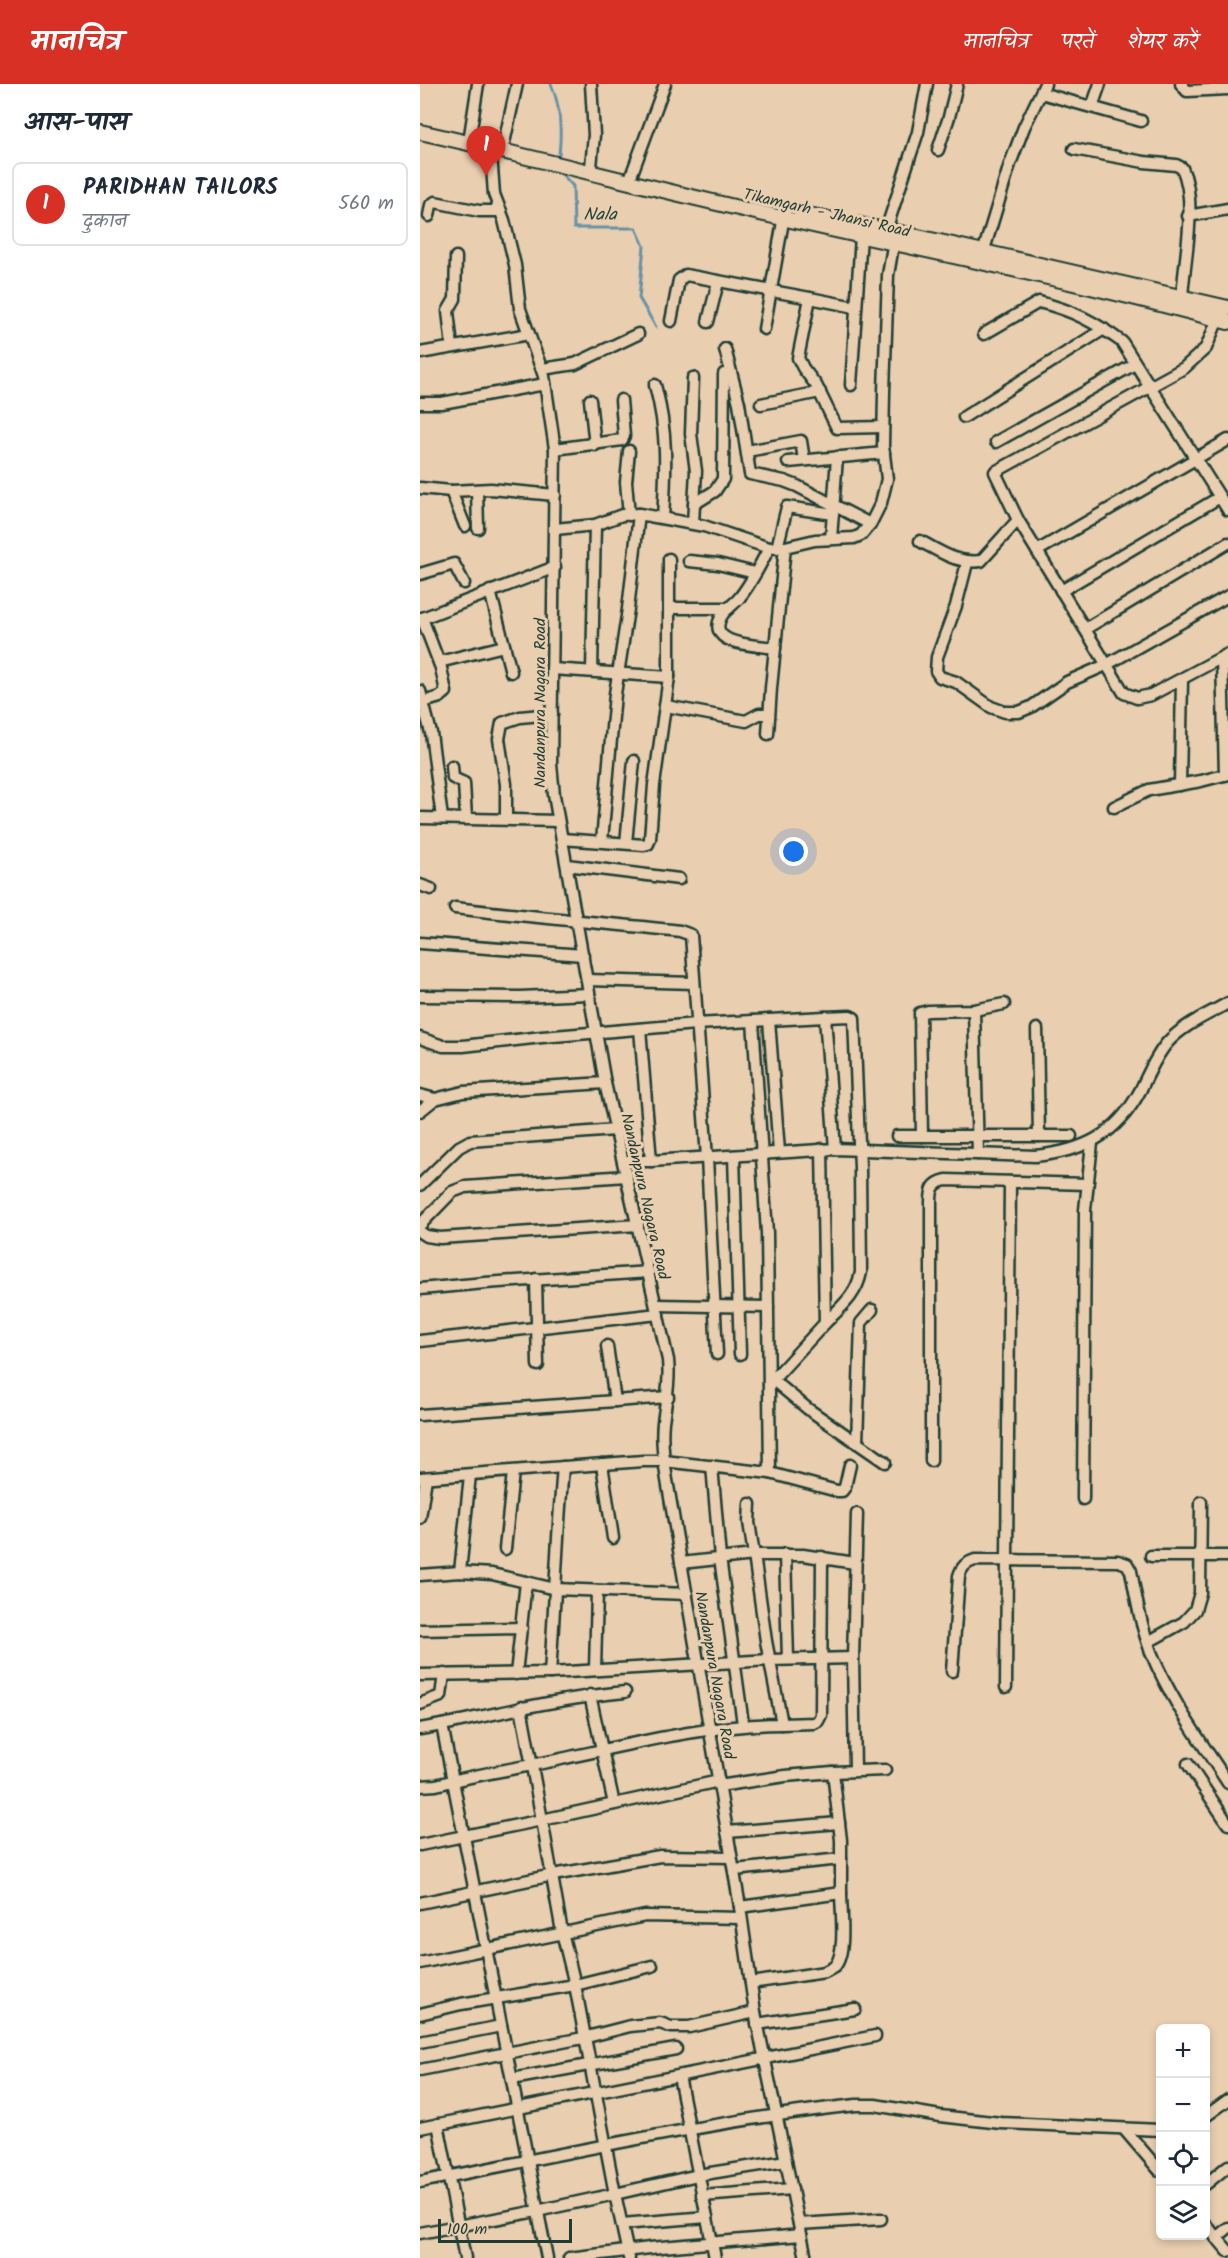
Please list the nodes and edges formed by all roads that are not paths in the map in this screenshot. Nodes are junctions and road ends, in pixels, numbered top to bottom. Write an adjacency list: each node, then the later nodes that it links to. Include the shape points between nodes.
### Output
1 (478, 84): 15 (street)
2 (517, 84): 16 (street)
3 (591, 84): 22 (street)
4 (665, 84): 23 (street)
5 (927, 84): 29 (street)
6 (957, 84): 19 (street)
7 (1100, 84): 11 (street)
8 (1181, 84): 10 (street, via 1187,91)
9 (1043, 88): 11 (street); 31 (street, via 1010,164)
10 (1228, 89)
11 (1092, 107): 12 (street)
12 (1141, 121)
13 (420, 123): 15 (street)
14 (420, 132): 17 (street)
15 (470, 135): 17 (street)
16 (504, 143): 17 (street); 20 (street)
17 (490, 144): 20 (street); 25 (street, Nandanpura Nagara Road, via 494,194)
18 (1074, 149): 28 (street, via 1180,166 1187,190)
19 (938, 150)
20 (547, 159): 21 (street)
21 (570, 165): 22 (street); 26 (street, Tikamgarh - Jhansi Road)
22 (591, 167): 23 (street)
23 (631, 176): 26 (street)
24 (1228, 209): 28 (street)
25 (501, 211): 27 (street, via 478,211 435,202); 43 (street, Nandanpura Nagara Road, via 514,265 519,309)
26 (784, 215): 29 (street); 30 (street, Tikamgarh - Jhansi Road); 34 (street)
27 (429, 216)
28 (1188, 216): 36 (street)
29 (892, 235): 30 (street, Tikamgarh - Jhansi Road); 31 (street); 38 (street, Tikamgarh - Jhansi Road, via 1042,276); 63 (street)
30 (861, 236): 37 (street)
31 (983, 253): 36 (street)
32 (456, 257): 46 (street, via 455,299 448,311)
33 (718, 282): 34 (street); 39 (street, via 681,277); 40 (street)
34 (770, 292): 35 (street); 41 (street)
35 (810, 298): 37 (street); 57 (street, via 798,358)
36 (1182, 298): 38 (street)
37 (855, 307): 55 (street)
38 (1224, 314): 56 (street, via 1195,360)
39 (671, 321)
40 (708, 322)
41 (764, 329)
42 (1104, 329): 45 (street, via 1068,310 1039,302); 49 (street, via 1122,342); 62 (street)
43 (529, 334): 46 (street); 50 (street, Nandanpura Nagara Road)
44 (639, 334): 50 (street, via 585,361)
45 (984, 334)
46 (452, 347): 48 (street)
47 (725, 349): 69 (street, via 740,403)
48 (420, 353)
49 (1135, 364): 56 (street); 65 (street)
50 (542, 369): 53 (street, Nandanpura Nagara Road)
51 (724, 374): 80 (street, via 723,478 715,491)
52 (693, 378): 80 (street)
53 (545, 384): 60 (street, via 442,403); 67 (street, Nandanpura Nagara Road)
54 (656, 385): 84 (street, via 666,440)
55 (851, 385)
56 (1149, 387): 73 (street); 85 (street, via 995,472)
57 (820, 392): 61 (street); 63 (street, via 837,428)
58 (591, 400): 66 (street)
59 (621, 400): 66 (street, via 624,438)
60 (420, 403)
61 (761, 404)
62 (964, 417)
63 (883, 427): 70 (street)
64 (1228, 440): 73 (street)
65 (996, 442)
66 (596, 444): 67 (street)
67 (555, 449): 78 (street, Nandanpura Nagara Road)
68 (628, 451): 83 (street, via 626,482)
69 (747, 451): 72 (street, via 801,441); 81 (street, via 751,475 784,481)
70 (884, 453): 71 (street); 87 (street, via 887,479)
71 (837, 457): 72 (street); 81 (street)
72 (804, 460): 74 (street)
73 (1196, 460): 79 (street); 96 (street)
74 (788, 462)
75 (420, 488): 77 (street)
76 (477, 490): 77 (street); 78 (street); 90 (street)
77 (451, 491): 89 (street)
78 (555, 495): 91 (street, Nandanpura Nagara Road)
79 (1220, 497): 82 (street); 105 (street)
80 (694, 504): 86 (street)
81 (834, 509): 87 (street); 92 (street); 95 (street, via 787,507)
82 (1228, 510)
83 (634, 514): 84 (street); 88 (street); 119 (street, via 628,609)
84 (663, 518): 86 (street)
85 (1018, 520): 96 (street); 99 (street, via 988,556)
86 (693, 523): 95 (street)
87 (870, 524): 92 (street, via 854,538)
88 (595, 525): 91 (street); 118 (street)
89 (465, 526)
90 (478, 528)
91 (555, 529): 100 (street, Nandanpura Nagara Road)
92 (831, 539): 95 (street)
93 (920, 541): 99 (street)
94 (1228, 543): 110 (street)
95 (777, 548): 101 (street); 112 (street)
96 (1036, 551): 105 (street)
97 (669, 559): 107 (street)
98 (689, 561): 101 (street)
99 (967, 563): 115 (street, via 937,657 936,671 940,677 964,687 991,707 1019,712 1067,682)
100 (555, 567): 104 (street); 116 (street, Nandanpura Nagara Road)
101 (755, 573): 108 (street)
102 (420, 574): 103 (street, via 454,564)
103 (464, 583)
104 (490, 591): 109 (street); 111 (street)
105 (1061, 591): 110 (street)
106 (1228, 596): 115 (street)
107 (669, 608): 108 (street); 120 (street)
108 (729, 608): 112 (street, via 720,619 720,634 731,641)
109 (421, 619): 114 (street)
110 (1084, 629): 115 (street)
111 (504, 646): 114 (street); 117 (street)
112 (775, 648): 125 (street)
113 (1225, 656): 121 (street); 129 (street)
114 (439, 662): 122 (street, via 446,692 440,697)
115 (1106, 665): 121 (street, via 1124,693 1137,698 1162,692)
116 (552, 669): 118 (street); 124 (street, Nandanpura Nagara Road)
117 (511, 672)
118 (592, 672): 119 (street)
119 (618, 673): 120 (street); 138 (street)
120 (669, 677): 123 (street)
121 (1182, 680): 130 (street)
122 (421, 699): 133 (street, via 431,733)
123 (666, 706): 125 (street, via 746,721); 139 (street, via 650,839 644,845)
124 (552, 714): 135 (street, via 502,723 499,739 506,784); 136 (street, Nandanpura Nagara Road, via 551,764)
125 (769, 714): 126 (street)
126 (768, 734)
127 (634, 761): 139 (street)
128 (452, 766): 134 (street, via 453,778 464,783)
129 (1226, 775): 130 (street)
130 (1180, 785): 131 (street, via 1149,790)
131 (1114, 807)
132 (420, 818): 133 (street)
133 (442, 818): 134 (street)
134 (466, 818): 135 (street)
135 (506, 819): 136 (street)
136 (558, 821): 137 (street, Nandanpura Nagara Road)
137 (562, 839): 138 (street); 140 (street, Nandanpura Nagara Road)
138 (602, 841): 139 (street)
139 (626, 843)
140 (567, 866): 141 (street); 145 (street, Nandanpura Nagara Road)
141 (679, 879)
142 (420, 885): 143 (street)
143 (431, 889)
144 (455, 908): 145 (street)
145 (577, 919): 147 (street, Nandanpura Nagara Road); 149 (street, via 687,932 693,939)
146 (420, 943): 147 (street)
147 (583, 955): 148 (street, Nandanpura Nagara Road)
148 (587, 980): 149 (street); 150 (street, Nandanpura Nagara Road)
149 (694, 983): 158 (street)
150 (589, 993): 151 (street); 161 (street, Nandanpura Nagara Road)
151 (420, 996)
152 (1228, 1003): 173 (street, via 1178,1032 1157,1057 1124,1115)
153 (1004, 1004): 154 (street)
154 (974, 1010): 169 (street, via 920,1013); 170 (street)
155 (825, 1017): 156 (street); 175 (street); 176 (street, via 850,1016 855,1021)
156 (769, 1020): 157 (street); 177 (street)
157 (753, 1021): 158 (street); 178 (street)
158 (696, 1024): 159 (street); 181 (street)
159 (640, 1029): 161 (street); 183 (street)
160 (1037, 1029): 171 (street)
161 (596, 1033): 162 (street, via 463,1046 443,1046); 163 (street, Nandanpura Nagara Road)
162 (420, 1038)
163 (605, 1083): 165 (street, via 463,1092); 167 (street, Nandanpura Nagara Road)
164 (420, 1095): 165 (street)
165 (435, 1099): 166 (street)
166 (420, 1111)
167 (615, 1130): 182 (street, Nandanpura Nagara Road); 187 (street, via 470,1141)
168 (897, 1136): 169 (street)
169 (922, 1136): 170 (street)
170 (978, 1136): 171 (street); 179 (street)
171 (1039, 1136): 172 (street)
172 (1071, 1136)
173 (1092, 1143): 179 (street, via 1063,1153 1035,1156); 186 (street)
174 (822, 1149): 175 (street); 177 (street); 199 (street)
175 (835, 1149): 176 (street)
176 (859, 1149): 179 (street); 199 (street, via 859,1285)
177 (779, 1152): 178 (street)
178 (763, 1153): 180 (street); 196 (street)
179 (978, 1154)
180 (734, 1156): 181 (street); 195 (street)
181 (707, 1158): 183 (street); 194 (street)
182 (623, 1161): 183 (street); 184 (street, Nandanpura Nagara Road)
183 (651, 1161)
184 (627, 1176): 188 (street, via 465,1187 452,1192); 189 (street, Nandanpura Nagara Road)
185 (1010, 1182): 186 (street); 212 (street, via 946,1180 938,1182 931,1193); 236 (street)
186 (1087, 1184): 222 (street)
187 (420, 1185)
188 (420, 1225)
189 (639, 1225): 190 (street, via 440,1238); 191 (street, Nandanpura Nagara Road)
190 (420, 1232)
191 (649, 1272): 192 (street); 197 (street, Nandanpura Nagara Road)
192 (536, 1279): 193 (street); 200 (street)
193 (420, 1289)
194 (716, 1304): 195 (street); 197 (street); 203 (street)
195 (739, 1305): 196 (street); 204 (street)
196 (768, 1306): 206 (street)
197 (657, 1309): 200 (street); 207 (street, Nandanpura Nagara Road, via 668,1360)
198 (872, 1310): 210 (street, via 861,1323)
199 (825, 1323): 206 (street)
200 (538, 1328): 201 (street); 205 (street)
201 (420, 1341)
202 (607, 1346): 208 (street)
203 (717, 1354)
204 (740, 1354)
205 (538, 1365)
206 (771, 1382): 210 (street); 219 (street)
207 (668, 1397): 208 (street); 211 (street, Nandanpura Nagara Road, via 663,1422)
208 (615, 1401): 209 (street)
209 (420, 1415)
210 (857, 1443): 213 (street)
211 (664, 1461): 214 (street); 216 (street); 237 (street, Nandanpura Nagara Road)
212 (931, 1461)
213 (885, 1462)
214 (602, 1464): 217 (street); 227 (street)
215 (850, 1465): 219 (street, via 842,1491)
216 (712, 1466): 219 (street); 235 (street)
217 (563, 1467): 218 (street); 242 (street)
218 (513, 1472): 220 (street); 228 (street)
219 (770, 1473)
220 (470, 1475): 221 (street); 239 (street)
221 (423, 1478): 226 (street)
222 (1083, 1499)
223 (1201, 1502): 234 (street)
224 (750, 1504): 230 (street)
225 (857, 1514): 238 (street)
226 (420, 1518)
227 (613, 1538)
228 (505, 1549)
229 (785, 1554): 230 (street); 233 (street); 249 (street)
230 (754, 1555): 235 (street); 251 (street)
231 (1151, 1556): 234 (street)
232 (1228, 1556): 234 (street)
233 (822, 1557): 238 (street); 250 (street)
234 (1200, 1557): 247 (street, via 1200,1593 1195,1610 1184,1622)
235 (720, 1558): 237 (street); 252 (street)
236 (1007, 1561): 247 (street, via 1127,1564); 255 (street, via 975,1560 961,1568); 260 (street)
237 (681, 1563): 244 (street, Nandanpura Nagara Road)
238 (855, 1563): 248 (street)
239 (460, 1572): 240 (street); 241 (street)
240 (420, 1575)
241 (526, 1582): 242 (street); 245 (street)
242 (555, 1589): 243 (street); 256 (street)
243 (597, 1591): 244 (street); 254 (street)
244 (687, 1594): 253 (street, Nandanpura Nagara Road)
245 (522, 1628): 246 (street); 258 (street)
246 (420, 1630)
247 (1148, 1642): 277 (street, via 1177,1705)
248 (853, 1658): 250 (street); 273 (street)
249 (788, 1659): 250 (street); 251 (street)
250 (820, 1659): 266 (street, via 818,1721)
251 (770, 1660): 252 (street); 266 (street)
252 (733, 1663): 253 (street); 265 (street)
253 (697, 1664): 254 (street); 268 (street, Nandanpura Nagara Road)
254 (596, 1670): 256 (street)
255 (952, 1671)
256 (550, 1673): 258 (street)
257 (444, 1674): 258 (street); 259 (street); 263 (street, via 441,1696)
258 (516, 1674)
259 (420, 1675)
260 (1006, 1687)
261 (625, 1692): 262 (street)
262 (590, 1695): 264 (street); 270 (street)
263 (420, 1704)
264 (521, 1707): 267 (street); 272 (street)
265 (743, 1724): 266 (street); 268 (street)
266 (782, 1724)
267 (442, 1725): 269 (street); 276 (street)
268 (709, 1728): 270 (street); 278 (street, Nandanpura Nagara Road)
269 (420, 1729)
270 (602, 1750): 272 (street); 280 (street)
271 (1188, 1764): 283 (street)
272 (531, 1766): 276 (street); 281 (street)
273 (855, 1770): 274 (street); 275 (street)
274 (885, 1770)
275 (833, 1772): 278 (street); 282 (street)
276 (454, 1780): 279 (street); 285 (street)
277 (1228, 1783)
278 (719, 1784): 280 (street); 284 (street, Nandanpura Nagara Road)
279 (420, 1786)
280 (614, 1804): 281 (street)
281 (542, 1820): 285 (street); 290 (street)
282 (839, 1823): 284 (street); 288 (street)
283 (1228, 1824)
284 (727, 1832): 287 (street, Nandanpura Nagara Road)
285 (464, 1837): 286 (street); 291 (street)
286 (420, 1845)
287 (731, 1857): 289 (street, Nandanpura Nagara Road); 290 (street, via 660,1856)
288 (841, 1859): 289 (street); 292 (street)
289 (734, 1870): 294 (street, Nandanpura Nagara Road)
290 (553, 1875): 291 (street); 295 (street)
291 (475, 1892): 293 (street); 296 (street)
292 (841, 1893): 294 (street); 299 (street, via 842,1945 834,1966 825,1972)
293 (420, 1903)
294 (741, 1912): 295 (street, via 645,1916); 299 (street, Nandanpura Nagara Road)
295 (562, 1932): 296 (street); 300 (street)
296 (486, 1949): 297 (street); 301 (street)
297 (420, 1963)
298 (652, 1966): 300 (street)
299 (751, 1983): 303 (street, Nandanpura Nagara Road)
300 (574, 1984): 301 (street); 308 (street)
301 (495, 1998): 304 (street); 306 (street)
302 (855, 2009): 305 (street)
303 (755, 2012): 305 (street, Nandanpura Nagara Road); 308 (street, via 689,2027 648,2023)
304 (420, 2014)
305 (758, 2024): 312 (street, Nandanpura Nagara Road)
306 (501, 2026): 309 (street); 311 (street)
307 (875, 2036): 312 (street)
308 (583, 2037): 311 (street); 313 (street)
309 (420, 2042)
310 (676, 2049): 313 (street)
311 (506, 2052): 314 (street); 316 (street)
312 (764, 2060): 315 (street); 321 (street, Nandanpura Nagara Road)
313 (589, 2065): 316 (street); 317 (street)
314 (420, 2070)
315 (679, 2076): 317 (street); 324 (street)
316 (512, 2079): 319 (street)
317 (595, 2093): 319 (street); 327 (street)
318 (1228, 2100): 320 (street)
319 (518, 2109): 322 (street); 328 (street)
320 (1210, 2113)
321 (777, 2116): 324 (street); 325 (street, via 875,2105 1001,2123); 329 (street, Nandanpura Nagara Road)
322 (438, 2124): 323 (street); 333 (street)
323 (420, 2128)
324 (689, 2128): 327 (street); 332 (street)
325 (1124, 2129): 326 (street); 330 (street)
326 (1156, 2130)
327 (604, 2147): 328 (street); 337 (street)
328 (528, 2161): 333 (street); 339 (street)
329 (786, 2161): 332 (street); 336 (street, Nandanpura Nagara Road)
330 (1156, 2161)
331 (1228, 2166): 334 (street)
332 (698, 2175): 337 (street); 338 (street)
333 (449, 2176): 335 (street); 343 (street)
334 (1210, 2181)
335 (420, 2182)
336 (792, 2189): 338 (street); 345 (street, Nandanpura Nagara Road)
337 (615, 2194): 339 (street); 342 (street)
338 (702, 2196): 340 (street)
339 (537, 2211): 343 (street); 353 (street)
340 (707, 2217): 342 (street); 349 (street)
341 (881, 2219): 345 (street)
342 (622, 2224): 351 (street)
343 (458, 2226): 347 (street); 352 (street)
344 (1228, 2228): 348 (street)
345 (800, 2229): 349 (street); 356 (street, Nandanpura Nagara Road)
346 (1210, 2230): 348 (street)
347 (420, 2233)
348 (1216, 2238): 350 (street)
349 (713, 2244): 351 (street); 355 (street)
350 (1228, 2251)
351 (629, 2254): 354 (street)
352 (465, 2258)
353 (547, 2258)
354 (569, 2258)
355 (715, 2258)
356 (806, 2258)

